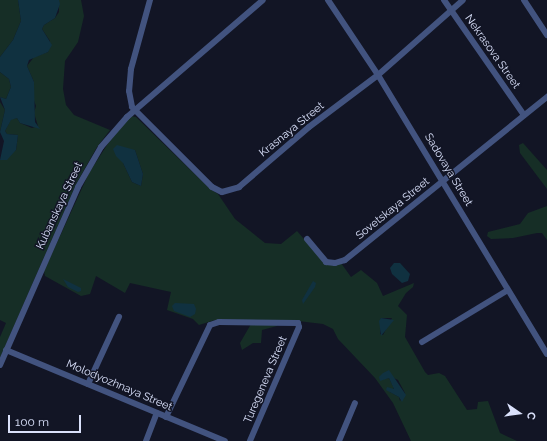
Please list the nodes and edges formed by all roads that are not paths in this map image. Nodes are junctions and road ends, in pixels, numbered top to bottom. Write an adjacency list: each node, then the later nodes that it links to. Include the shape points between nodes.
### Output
1 (150, 0): 11 (street, via 130,77 129,98)
2 (263, 0): 11 (street, Kubanskaya Street)
3 (328, 0): 9 (street, Sadovaya Street)
4 (444, 0): 7 (street, Nekrasova Street)
5 (463, 0): 7 (street, Krasnaya Street)
6 (524, 0): 8 (street)
7 (451, 10): 9 (street, Krasnaya Street); 12 (street, Nekrasova Street)
8 (547, 35)
9 (378, 75): 11 (street, Krasnaya Street, via 309,127 239,186 226,192 212,187); 13 (street, Sadovaya Street)
10 (547, 97): 12 (street, Sovetskaya Street)
11 (134, 111): 18 (street, Kubanskaya Street, via 109,137 84,174)
12 (524, 115): 13 (street, Sovetskaya Street)
13 (443, 182): 14 (street, Sovetskaya Street, via 354,253 339,262 326,262); 15 (street, Sadovaya Street)
14 (306, 240)
15 (508, 290): 17 (street); 19 (street, Sadovaya Street)
16 (119, 317): 21 (street)
17 (422, 342)
18 (6, 350): 20 (street, Kubanskaya Street); 21 (street, Molodyozhnaya Street)
19 (547, 354)
20 (0, 365)
21 (88, 384): 23 (street, Molodyozhnaya Street)
22 (355, 403): 28 (street)
23 (157, 413): 24 (street, Molodyozhnaya Street); 25 (street)
24 (166, 417): 26 (street, Molodyozhnaya Street); 27 (street, Turegeneva Street, via 210,325 219,322 295,322 299,327)
25 (146, 441)
26 (225, 441)
27 (250, 441)
28 (339, 441)

